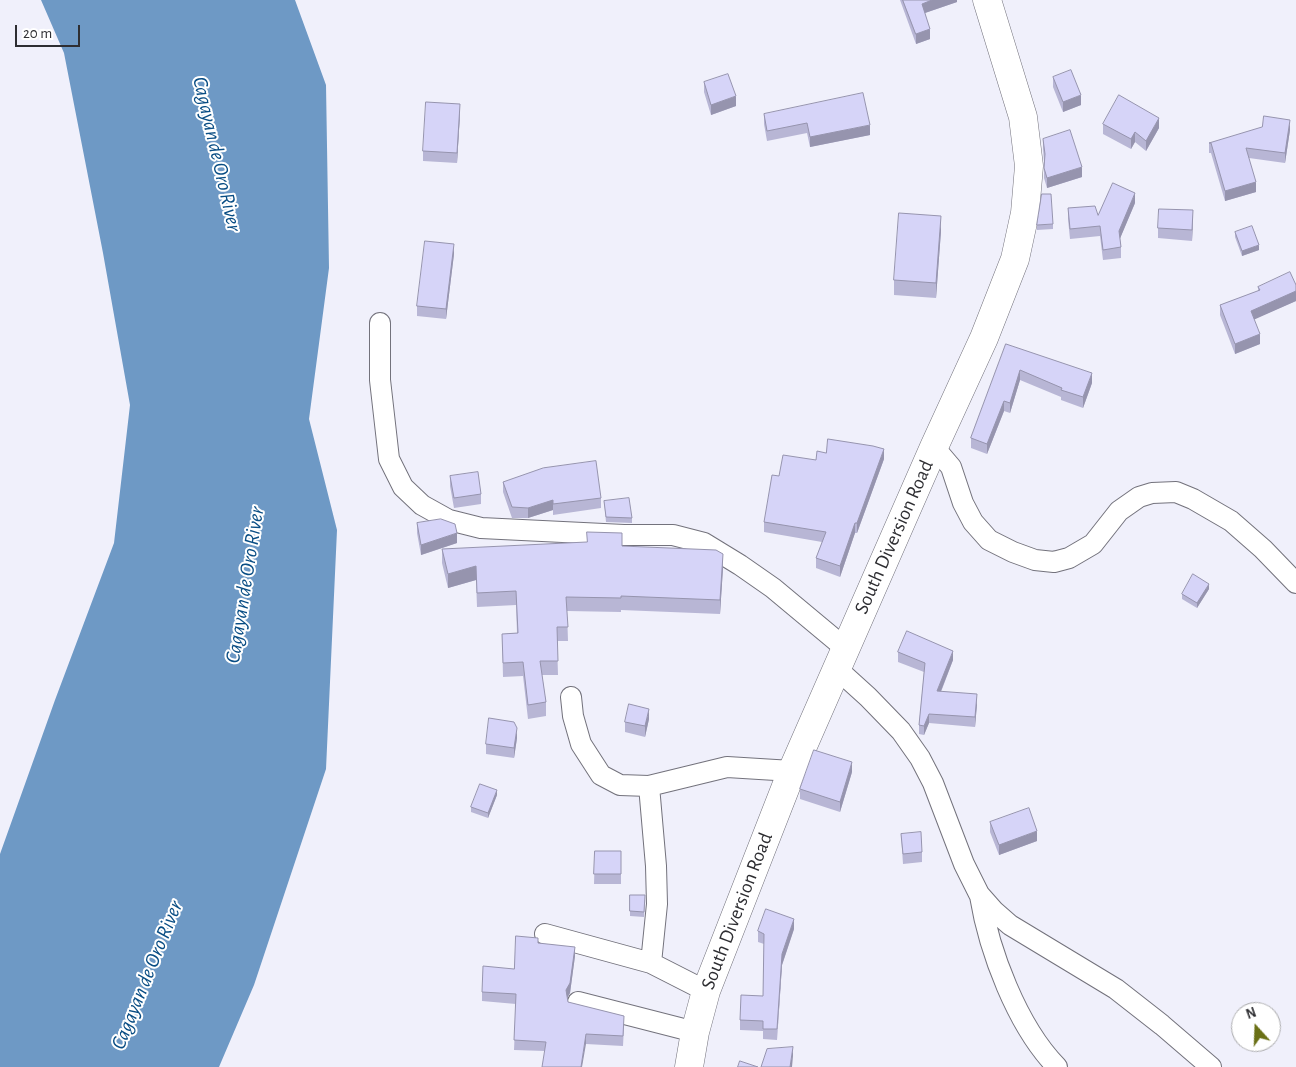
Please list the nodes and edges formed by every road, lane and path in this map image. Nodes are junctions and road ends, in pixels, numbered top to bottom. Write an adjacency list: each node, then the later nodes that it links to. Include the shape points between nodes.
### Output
1 (987, 0): 3 (main road, South Diversion Road, via 1023,117 1029,166 1025,214 1014,259 988,329)
2 (380, 323): 5 (street, via 380,380 389,459 403,487 422,505 449,520 481,528 673,536 704,543 773,588)
3 (934, 447): 4 (street, via 951,466 973,522 989,540 1013,552 1035,560 1054,562 1069,558 1092,544 1119,510 1139,496 1176,492 1231,521); 5 (main road, South Diversion Road)
4 (1296, 584)
5 (840, 658): 7 (main road, South Diversion Road); 9 (street, via 920,758)
6 (571, 697): 8 (street, via 581,744 601,775 620,786)
7 (792, 771): 8 (street, via 727,767); 12 (main road, South Diversion Road)
8 (649, 786): 11 (street, via 657,904)
9 (979, 894): 16 (street, via 984,921 1007,985 1026,1027); 17 (street, via 1010,925 1116,989)
10 (545, 934): 11 (street)
11 (651, 963): 12 (street)
12 (706, 991): 14 (main road, South Diversion Road)
13 (578, 1002): 14 (street)
14 (694, 1032): 15 (main road, South Diversion Road)
15 (689, 1067)
16 (1057, 1067)
17 (1211, 1067)

